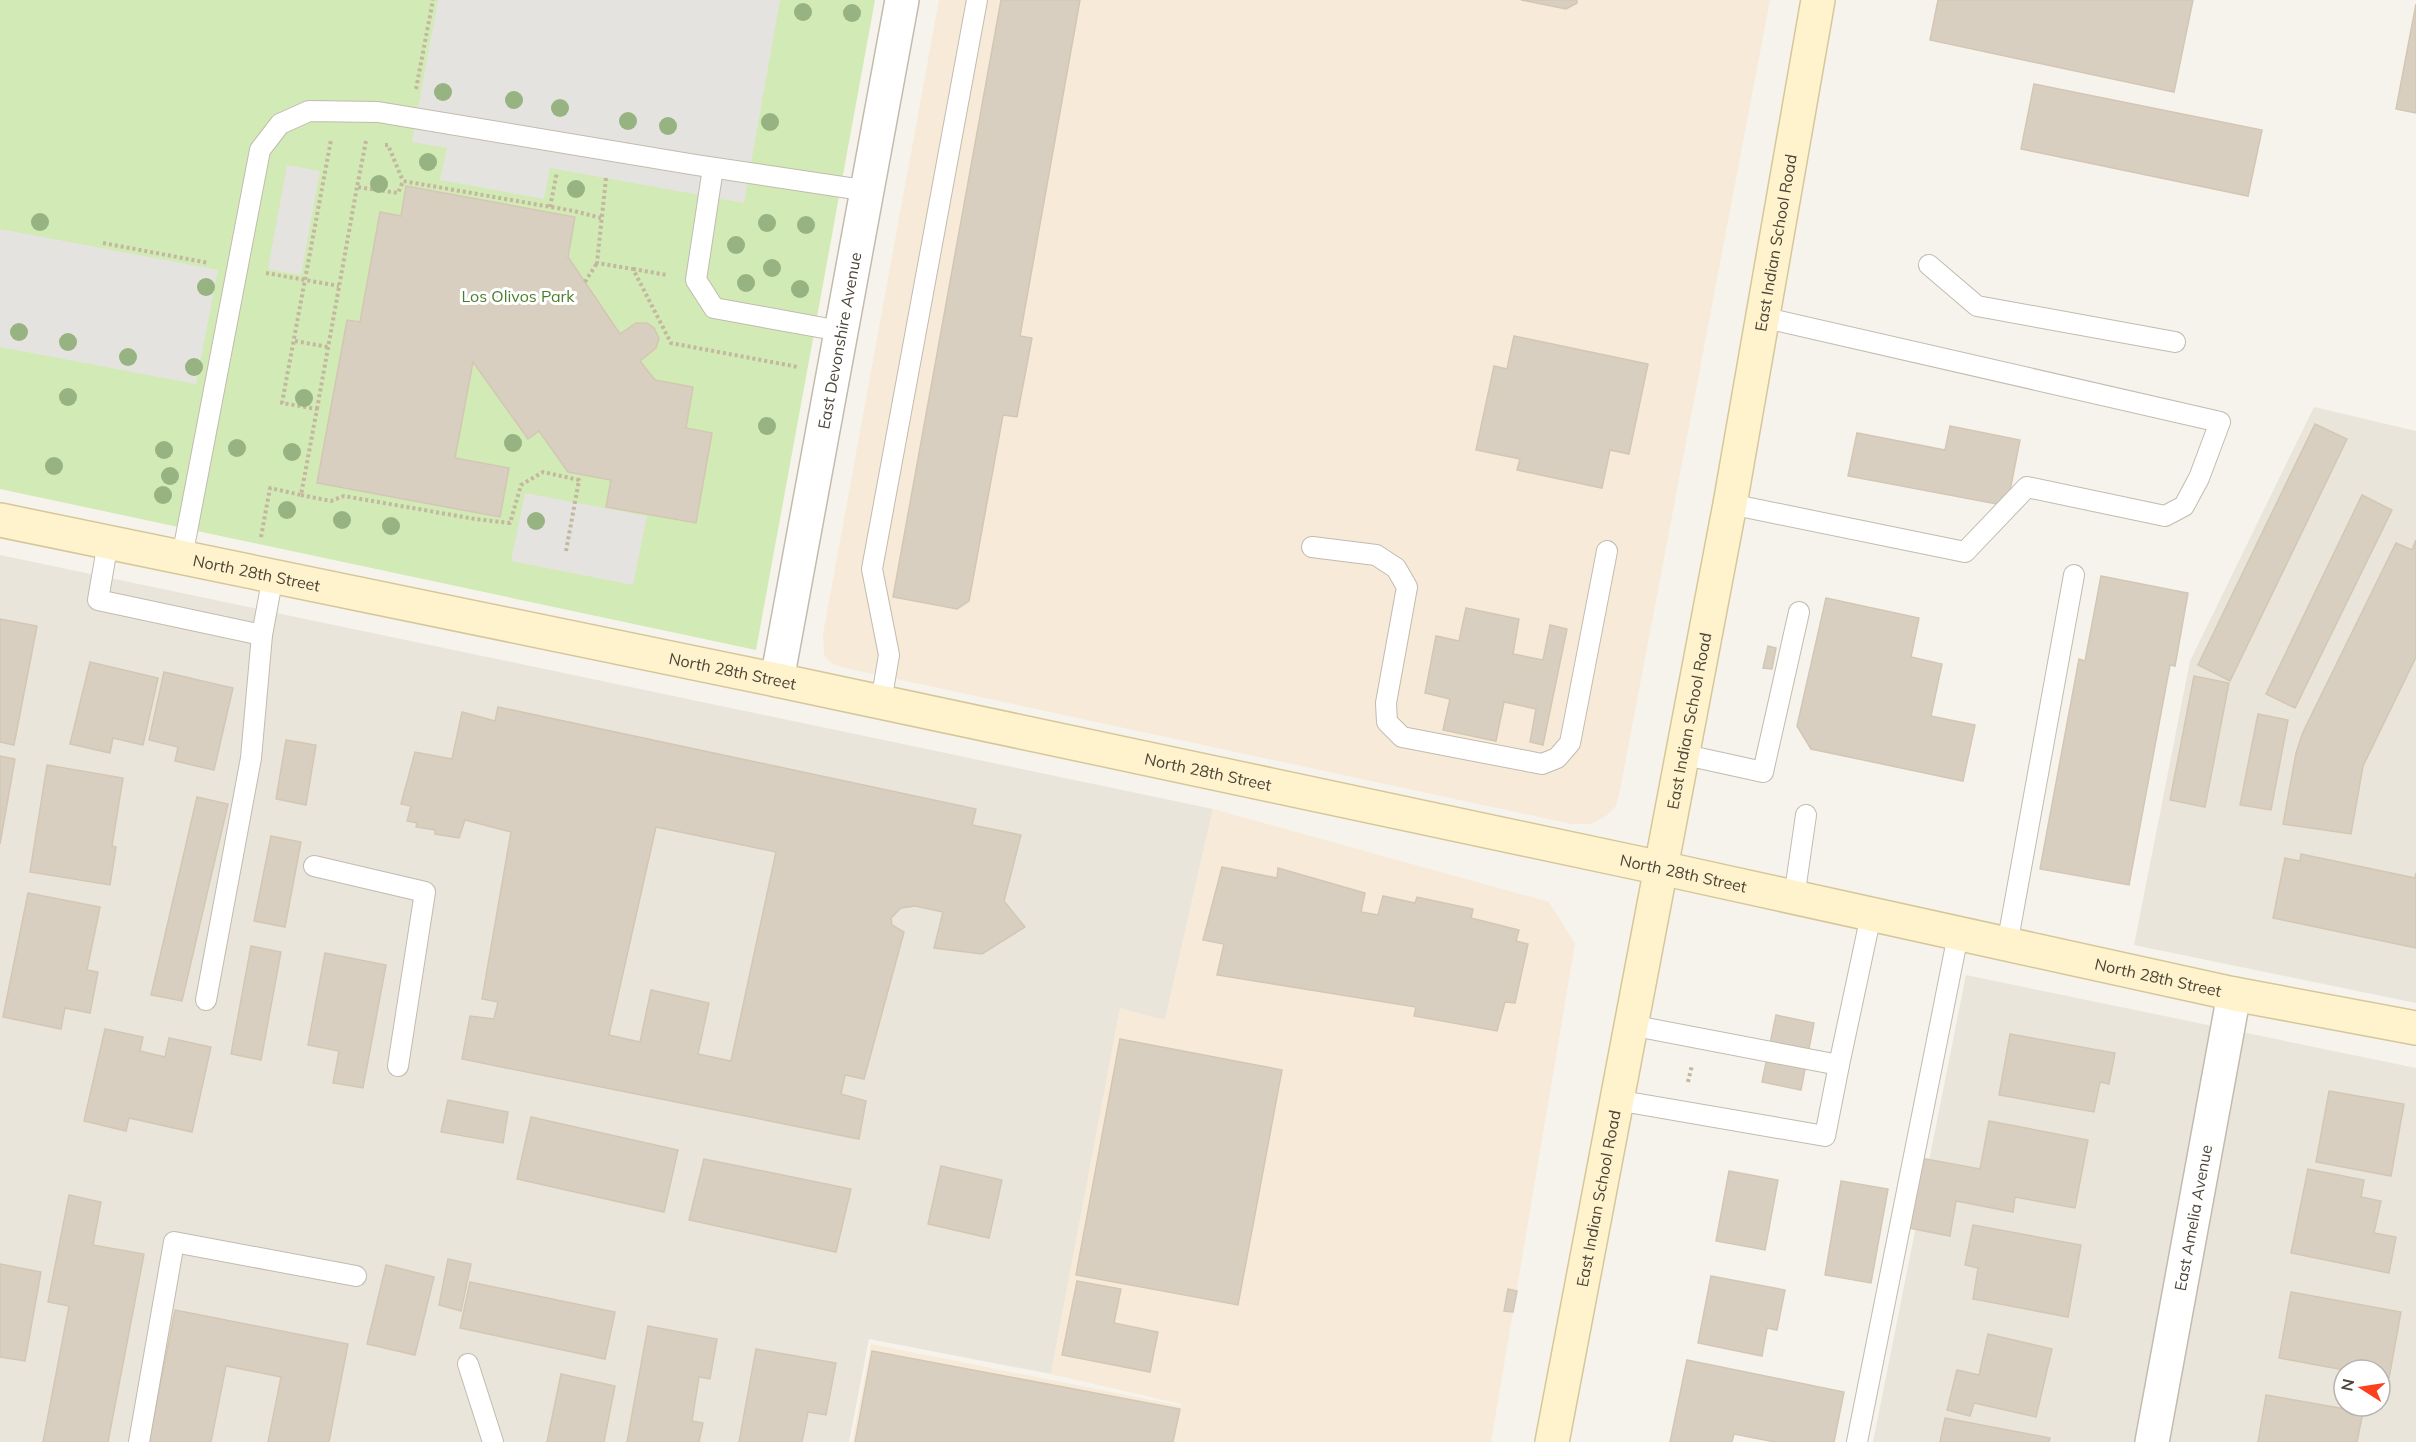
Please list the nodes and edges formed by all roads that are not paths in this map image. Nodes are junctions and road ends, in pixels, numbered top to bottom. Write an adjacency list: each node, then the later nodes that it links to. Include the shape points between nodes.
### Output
1 (902, 0): 5 (street, East Devonshire Avenue)
2 (977, 0): 21 (lane, via 872,569 889,655)
3 (1818, 0): 7 (street, East Indian School Road)
4 (714, 168): 5 (lane); 8 (lane, via 696,280 714,308); 15 (lane, via 378,112 309,111 279,124 260,150)
5 (869, 190): 8 (street, East Devonshire Avenue)
6 (1929, 265): 9 (lane, via 1977,306)
7 (1762, 317): 10 (street, East Indian School Road); 10 (lane, via 2220,422 2184,506 2165,516 2027,488 1965,552)
8 (840, 331): 20 (street, East Devonshire Avenue)
9 (2175, 342)
10 (1730, 504): 22 (street, East Indian School Road)
11 (0, 520): 12 (street, North 28th Street)
12 (108, 542): 15 (street, North 28th Street); 19 (lane, via 98,600)
13 (1312, 547): 14 (lane, via 1376,555 1396,568 1407,588 1386,703 1388,722 1402,738 1542,764 1557,758 1570,743)
14 (1607, 551)
15 (182, 557): 16 (street, North 28th Street)
16 (264, 574): 19 (lane); 20 (street, North 28th Street)
17 (2074, 575): 29 (lane)
18 (1799, 612): 22 (lane, via 1764,772)
19 (262, 635): 31 (lane, via 251,758)
20 (777, 680): 21 (street, North 28th Street)
21 (881, 702): 25 (street, North 28th Street)
22 (1681, 754): 25 (street, East Indian School Road)
23 (1806, 815): 26 (lane)
24 (314, 866): 35 (lane, via 425,892)
25 (1660, 868): 26 (street, North 28th Street); 32 (street, East Indian School Road)
26 (1794, 898): 27 (street, North 28th Street)
27 (1871, 915): 28 (street, North 28th Street); 34 (lane)
28 (1958, 935): 29 (street, North 28th Street); 42 (lane)
29 (2007, 945): 30 (street, North 28th Street)
30 (2234, 994): 33 (street, North 28th Street); 43 (street, East Amelia Avenue)
31 (206, 1000)
32 (1630, 1025): 34 (lane); 36 (street, East Indian School Road)
33 (2416, 1028)
34 (1839, 1065): 36 (lane, via 1825,1136)
35 (398, 1066)
36 (1616, 1100): 41 (street, East Indian School Road)
37 (356, 1276): 39 (lane, via 174,1242)
38 (468, 1364): 40 (lane)
39 (139, 1442)
40 (493, 1442)
41 (1552, 1442)
42 (1857, 1442)
43 (2152, 1442)

